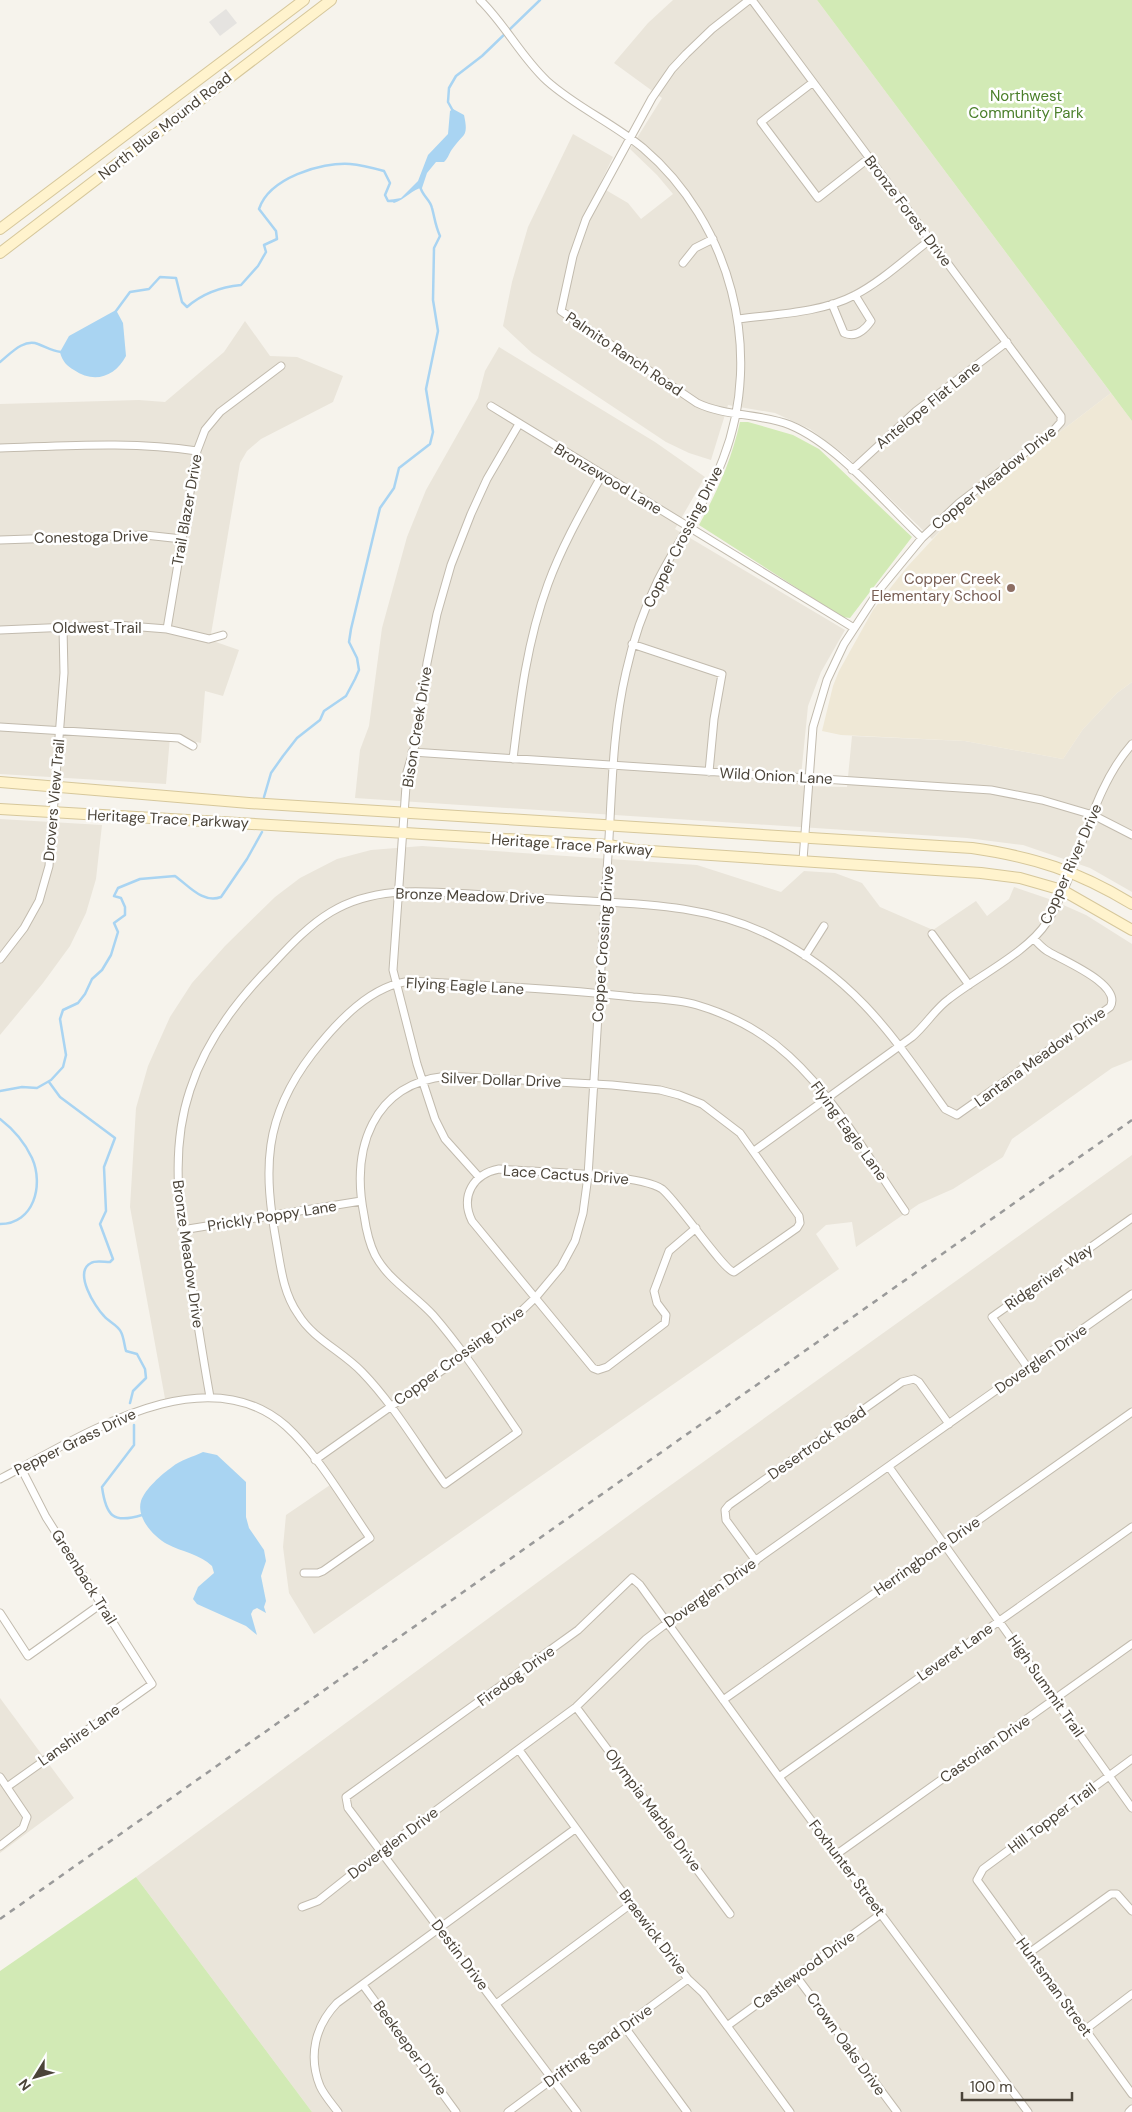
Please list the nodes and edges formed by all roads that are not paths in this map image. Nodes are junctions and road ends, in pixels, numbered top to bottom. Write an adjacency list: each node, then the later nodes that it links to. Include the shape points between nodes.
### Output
1 (304, 0): 8 (street, North Blue Mound Road)
2 (331, 0): 11 (street, North Blue Mound Road)
3 (750, 0): 5 (street, Bronze Forest Drive); 6 (street, Palmito Ranch Road, via 712,29 672,69)
4 (483, 2): 6 (street, Copper Crossing Drive, via 523,54 554,86)
5 (812, 83): 7 (street, Bronze Forest Drive); 7 (street, via 760,122 818,198)
6 (629, 136): 9 (street, Copper Crossing Drive, via 670,174 691,200); 19 (street, Palmito Ranch Road, via 586,219 573,256 561,311 697,403)
7 (869, 158): 10 (street, Bronze Forest Drive)
8 (0, 229)
9 (713, 239): 12 (street, via 696,248); 15 (street, Copper Crossing Drive, via 731,286)
10 (930, 240): 13 (street); 16 (street, Bronze Forest Drive)
11 (0, 253)
12 (683, 263)
13 (855, 295): 14 (street); 14 (street, via 871,321 859,333 844,333)
14 (832, 304): 15 (street)
15 (738, 319): 19 (street, Copper Crossing Drive, via 740,377)
16 (1007, 342): 20 (street, Bronze Forest Drive, via 1058,410); 24 (street, Antelope Flat Lane, via 916,411)
17 (281, 366): 23 (street, Trail Blazer Drive, via 220,412 206,430)
18 (491, 406): 21 (street, Bronzewood Lane)
19 (736, 412): 24 (street, Palmito Ranch Road, via 799,429 829,448); 26 (street, Copper Crossing Drive, via 717,474)
20 (1061, 422): 27 (street, Copper Meadow Drive)
21 (518, 424): 25 (street, Bronzewood Lane); 40 (street, Bison Creek Drive, via 474,507 445,583 432,637 418,735)
22 (0, 448): 23 (street, via 109,444)
23 (197, 451): 29 (street, Trail Blazer Drive)
24 (852, 470): 27 (street, Palmito Ranch Road)
25 (602, 476): 26 (street, Bronzewood Lane); 41 (street, via 565,544 542,602 522,680)
26 (688, 527): 31 (street, Bronzewood Lane); 35 (street, Copper Crossing Drive, via 654,590)
27 (922, 538): 31 (street, Copper Meadow Drive, via 880,588)
28 (0, 540): 29 (street, Conestoga Drive, via 145,535)
29 (182, 540): 32 (street, Trail Blazer Drive)
30 (63, 628): 32 (street, Oldwest Trail, via 116,625); 33 (street, Oldwest Trail); 37 (street, Drovers View Trail, via 64,673)
31 (854, 628): 44 (street, Copper Meadow Drive, via 821,695 813,727)
32 (167, 629): 34 (street, Oldwest Trail, via 210,639)
33 (0, 630)
34 (223, 635)
35 (632, 644): 42 (street, Copper Crossing Drive, via 620,703); 43 (street, via 722,674)
36 (0, 727): 37 (street)
37 (59, 730): 39 (street, via 179,738); 46 (street, Drovers View Trail)
38 (1132, 744): 50 (street, Copper River Drive, via 1110,774)
39 (193, 746)
40 (412, 752): 41 (street, Wild Onion Lane); 48 (street, Bison Creek Drive, via 407,772)
41 (513, 759): 42 (street, Wild Onion Lane)
42 (614, 765): 43 (street, Wild Onion Lane); 51 (street, Copper Crossing Drive)
43 (709, 772): 44 (street, Wild Onion Lane)
44 (808, 778): 50 (street, Wild Onion Lane, via 991,790); 54 (street, Copper Meadow Drive)
45 (0, 782): 46 (street, Heritage Trace Parkway)
46 (55, 786): 48 (street, Heritage Trace Parkway, via 213,800); 49 (street, Drovers View Trail)
47 (0, 810): 49 (street, Heritage Trace Parkway)
48 (405, 811): 51 (street, Heritage Trace Parkway); 52 (street, Bison Creek Drive)
49 (53, 813): 52 (street, Heritage Trace Parkway); 67 (street, Drovers View Trail, via 49,866 39,901 24,928)
50 (1093, 814): 53 (street, Wild Onion Lane); 57 (street, Copper River Drive)
51 (610, 825): 54 (street, Heritage Trace Parkway); 55 (street, Copper Crossing Drive)
52 (403, 834): 55 (street, Heritage Trace Parkway); 59 (street, Bison Creek Drive)
53 (1132, 834)
54 (805, 837): 56 (street, Copper Meadow Drive); 57 (street, Heritage Trace Parkway, via 972,848 1024,857)
55 (609, 846): 56 (street, Heritage Trace Parkway); 60 (street, Copper Crossing Drive)
56 (803, 860): 58 (street, Heritage Trace Parkway, via 981,873 1020,878)
57 (1070, 872): 58 (street, Copper River Drive); 61 (street, Heritage Trace Parkway)
58 (1062, 890): 63 (street, Heritage Trace Parkway); 65 (street, Copper River Drive, via 1049,920)
59 (398, 891): 60 (street, Bronze Meadow Drive); 68 (street, Bison Creek Drive); 84 (street, Bronze Meadow Drive, via 364,897 315,922 243,995 220,1025 190,1090 180,1131 177,1175)
60 (605, 902): 66 (street, Bronze Meadow Drive, via 706,913 768,934); 70 (street, Copper Crossing Drive)
61 (1132, 904)
62 (824, 926): 66 (street)
63 (1132, 930)
64 (932, 934): 69 (street)
65 (1034, 939): 69 (street, Copper River Drive); 75 (street, Lantana Meadow Drive, via 1048,952 1109,990 1113,1003 961,1114)
66 (805, 956): 71 (street, Bronze Meadow Drive, via 848,988)
67 (0, 959)
68 (395, 984): 70 (street, Flying Eagle Lane, via 413,981); 72 (street, Bison Creek Drive); 81 (street, Flying Eagle Lane, via 375,992 357,1007 318,1046 292,1082 277,1119 269,1154)
69 (969, 985): 71 (street, Copper River Drive, via 948,1000 925,1026)
70 (600, 993): 73 (street, Copper Crossing Drive); 74 (street, Flying Eagle Lane, via 695,1004 742,1022 788,1056)
71 (900, 1046): 74 (street, Copper River Drive); 75 (street, Bronze Meadow Drive, via 945,1109)
72 (422, 1080): 73 (street, Silver Dollar Drive, via 447,1076); 78 (street, Bison Creek Drive, via 439,1129); 79 (street, Silver Dollar Drive, via 391,1100 369,1132 360,1163)
73 (594, 1084): 76 (street, Silver Dollar Drive, via 679,1094 720,1116 740,1133); 77 (street, Copper Crossing Drive)
74 (827, 1098): 76 (street, Copper River Drive); 80 (street, Flying Eagle Lane)
75 (953, 1115)
76 (754, 1151): 85 (street, Silver Dollar Drive, via 799,1216 800,1223)
77 (588, 1176): 78 (street, Lace Cactus Drive, via 499,1169); 83 (street, Lace Cactus Drive, via 648,1182 671,1197); 87 (street, Copper Crossing Drive, via 575,1241 561,1267)
78 (478, 1177): 87 (street, via 470,1189 468,1212)
79 (361, 1201): 81 (street, Prickly Poppy Lane); 88 (street, Silver Dollar Drive, via 370,1241 380,1264 432,1314)
80 (905, 1210)
81 (271, 1216): 84 (street, Prickly Poppy Lane); 91 (street, Flying Eagle Lane, via 285,1288 296,1313 311,1330 361,1371)
82 (1132, 1218): 89 (street, Ridgeriver Way, via 992,1317)
83 (696, 1228): 85 (street, Lace Cactus Drive); 87 (street, via 669,1251 654,1291 666,1316 665,1323 603,1369 589,1364)
84 (182, 1230): 90 (street, Bronze Meadow Drive)
85 (731, 1272)
86 (1132, 1294): 89 (street, Doverglen Drive)
87 (536, 1298): 88 (street, Copper Crossing Drive, via 512,1320)
88 (464, 1354): 91 (street, Copper Crossing Drive); 98 (street, Silver Dollar Drive, via 518,1432)
89 (1028, 1368): 93 (street, Doverglen Drive)
90 (210, 1397): 94 (street, Pepper Grass Drive, via 241,1402 275,1418); 96 (street, Pepper Grass Drive, via 161,1404 130,1413)
91 (390, 1406): 94 (street, Copper Crossing Drive); 98 (street, Flying Eagle Lane)
92 (1132, 1412): 100 (street, Herringbone Drive)
93 (950, 1424): 95 (street, Doverglen Drive); 101 (street, Desertrock Road, via 919,1382 914,1379 902,1382 729,1505 725,1510 726,1520)
94 (315, 1460): 102 (street, Pepper Grass Drive, via 370,1538 318,1574)
95 (889, 1467): 100 (street, High Summit Trail); 101 (street, Doverglen Drive)
96 (21, 1468): 97 (street, Pepper Grass Drive); 103 (street, Greenback Trail, via 46,1517)
97 (0, 1479)
98 (445, 1484)
99 (1132, 1527): 105 (street, Leveret Lane)
100 (945, 1543): 105 (street, High Summit Trail); 110 (street, Herringbone Drive)
101 (756, 1561): 106 (street, Doverglen Drive)
102 (304, 1573)
103 (101, 1604): 104 (street, via 28,1656); 108 (street, Greenback Trail)
104 (0, 1613)
105 (999, 1620): 109 (street, High Summit Trail); 116 (street, Leveret Lane)
106 (667, 1623): 110 (street, Foxhunter Street); 111 (street, Doverglen Drive); 118 (street, Firedog Drive, via 632,1578 578,1630)
107 (1132, 1644): 109 (street, Castorian Drive)
108 (152, 1684): 117 (street, Lanshire Lane)
109 (1055, 1699): 114 (street, High Summit Trail); 123 (street, Castorian Drive)
110 (722, 1700): 116 (street, Foxhunter Street)
111 (576, 1707): 112 (street, Doverglen Drive); 128 (street, Olympia Marble Drive)
112 (519, 1750): 120 (street, Braewick Drive); 122 (street, Doverglen Drive)
113 (1132, 1759): 114 (street, Hill Topper Trail)
114 (1109, 1775): 119 (street, High Summit Trail); 124 (street, Hill Topper Trail, via 983,1869)
115 (0, 1777): 117 (street)
116 (779, 1777): 123 (street, Foxhunter Street)
117 (7, 1787): 121 (street, via 24,1810 26,1823)
118 (346, 1797): 122 (street, Destin Drive, via 348,1808)
119 (1132, 1808)
120 (574, 1828): 125 (street, Braewick Drive); 130 (street)
121 (0, 1846)
122 (381, 1851): 126 (street, Doverglen Drive, via 318,1901); 130 (street, Destin Drive)
123 (837, 1854): 129 (street, Foxhunter Street)
124 (977, 1880): 131 (street, Huntsman Street)
125 (631, 1904): 133 (street, Braewick Drive); 136 (street)
126 (302, 1907)
127 (1132, 1911): 131 (street, via 1117,1894 1111,1894)
128 (730, 1914)
129 (881, 1914): 132 (street, Castlewood Drive); 150 (street, Foxhunter Street)
130 (439, 1928): 134 (street); 136 (street, Destin Drive)
131 (1029, 1953): 139 (street, Huntsman Street)
132 (796, 1976): 138 (street, Castlewood Drive); 149 (street, Crown Oaks Drive)
133 (688, 1979): 137 (street, Drifting Sand Drive); 138 (street, Braewick Drive)
134 (363, 1985): 143 (street, via 337,2003 325,2016 317,2033 314,2064 320,2088); 144 (street, Beekeeper Drive)
135 (1132, 1994): 139 (street)
136 (496, 2004): 140 (street, Destin Drive)
137 (624, 2026): 140 (street, Drifting Sand Drive); 147 (street)
138 (727, 2026): 148 (street, Braewick Drive)
139 (1086, 2029): 141 (street, Huntsman Street)
140 (551, 2080): 145 (street, Drifting Sand Drive); 146 (street, Destin Drive)
141 (1132, 2094)
142 (1132, 2109): 151 (street)
143 (338, 2112)
144 (456, 2112)
145 (508, 2112)
146 (577, 2112)
147 (687, 2112)
148 (790, 2112)
149 (896, 2112)
150 (1028, 2112)
151 (1129, 2112)

